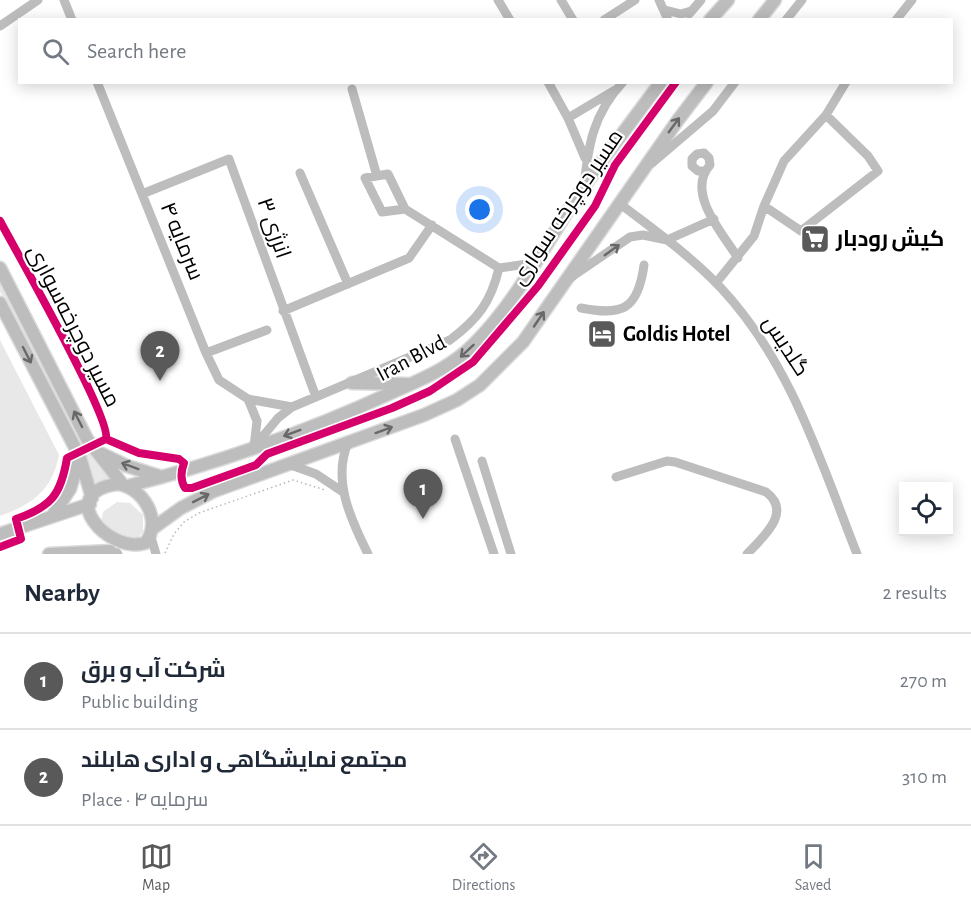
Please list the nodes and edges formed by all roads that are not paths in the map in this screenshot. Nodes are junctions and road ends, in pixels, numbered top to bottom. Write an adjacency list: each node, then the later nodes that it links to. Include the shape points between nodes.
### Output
1 (38, 0): 23 (street)
2 (64, 0): 14 (street)
3 (498, 0): 15 (street)
4 (561, 0): 16 (street)
5 (635, 0): 17 (street)
6 (659, 0): 13 (street)
7 (701, 0): 12 (street)
8 (728, 0): 19 (main road)
9 (775, 0): 20 (main road)
10 (802, 0): 21 (street)
11 (912, 0): 22 (street)
12 (691, 11): 13 (street); 18 (street)
13 (666, 15)
14 (71, 18)
15 (509, 18)
16 (572, 18)
17 (607, 18)
18 (686, 18)
19 (712, 18)
20 (761, 18)
21 (788, 18)
22 (898, 18)
23 (0, 26)
24 (98, 84): 40 (street, سرمایه ۴)
25 (549, 84): 33 (street)
26 (660, 84): 39 (main road, Iran Blvd)
27 (706, 84): 37 (main road, one-way to 27)
28 (733, 84): 37 (street, via 712,111)
29 (845, 84): 32 (street)
30 (621, 85): 33 (street); 34 (street, via 591,135)
31 (352, 89): 38 (street)
32 (826, 115): 42 (street, via 784,161); 42 (street, via 878,171 801,231)
33 (568, 118): 34 (street)
34 (585, 158): 39 (street)
35 (705, 171): 44 (street, via 703,196)
36 (300, 172): 56 (street)
37 (641, 172): 41 (main road)
38 (376, 176): 43 (street, via 388,174); 43 (street, via 365,178 381,212)
39 (584, 187): 50 (main road, Iran Blvd)
40 (142, 194): 59 (street, انرژی ۳, via 229,159); 61 (street, سرمایه ۴)
41 (619, 203): 45 (street, گلدیس); 54 (main road)
42 (764, 206): 49 (street, via 754,236)
43 (405, 209): 46 (street)
44 (714, 219): 48 (street); 49 (street)
45 (641, 220): 47 (street); 48 (street, گلدیس)
46 (432, 225): 53 (street); 56 (street, via 409,258)
47 (630, 237): 48 (street, via 643,235); 54 (street, one-way to 47)
48 (667, 240): 55 (street, گلدیس)
49 (738, 258): 55 (street)
50 (534, 263): 53 (street); 63 (main road, Iran Blvd, one-way to 63, via 499,317 474,345 442,369)
51 (644, 265): 58 (street, via 641,286 624,308 615,312)
52 (0, 268): 70 (main road, one-way to 52)
53 (499, 268): 62 (street, via 493,294 473,320 450,340)
54 (564, 282): 68 (main road, one-way to 54, via 424,415 480,385 523,342)
55 (716, 283): 90 (street, گلدیس, via 757,335 794,394)
56 (348, 284): 59 (street)
57 (0, 303): 71 (main road, one-way to 71)
58 (581, 308)
59 (283, 311): 64 (street, انرژی ۳)
60 (267, 330): 61 (street)
61 (206, 353): 65 (street, سرمایه ۴, via 219,380)
62 (352, 383): 63 (main road); 64 (street)
63 (411, 384): 69 (main road, Iran Blvd, one-way to 69)
64 (315, 398): 66 (street)
65 (248, 399): 66 (street); 69 (street, via 257,421)
66 (292, 407): 69 (street)
67 (455, 439): 83 (street)
68 (348, 442): 73 (main road); 77 (street, via 340,467)
69 (254, 447): 74 (main road, Iran Blvd)
70 (97, 452): 74 (main road, one-way to 70); 76 (main road)
71 (80, 457): 78 (main road); 79 (main road, via 70,489)
72 (482, 461): 82 (street)
73 (288, 464): 77 (street, via 316,474); 80 (main road, one-way to 73, via 181,508 214,491)
74 (164, 477): 76 (main road, Iran Blvd)
75 (616, 477): 89 (street, via 667,461 766,492 774,498 776,519)
76 (126, 485): 78 (main road, via 105,487); 80 (main road, via 145,501 152,517)
77 (343, 492): 87 (street)
78 (91, 501): 79 (main road); 84 (main road, via 90,526 98,541)
79 (53, 515): 81 (main road)
80 (151, 532): 84 (main road, via 135,551); 86 (street)
81 (0, 534)
82 (507, 540): 83 (street); 88 (street)
83 (493, 550)
84 (115, 553): 85 (main road)
85 (49, 554)
86 (156, 554)
87 (368, 554)
88 (511, 554)
89 (747, 554)
90 (857, 554)

